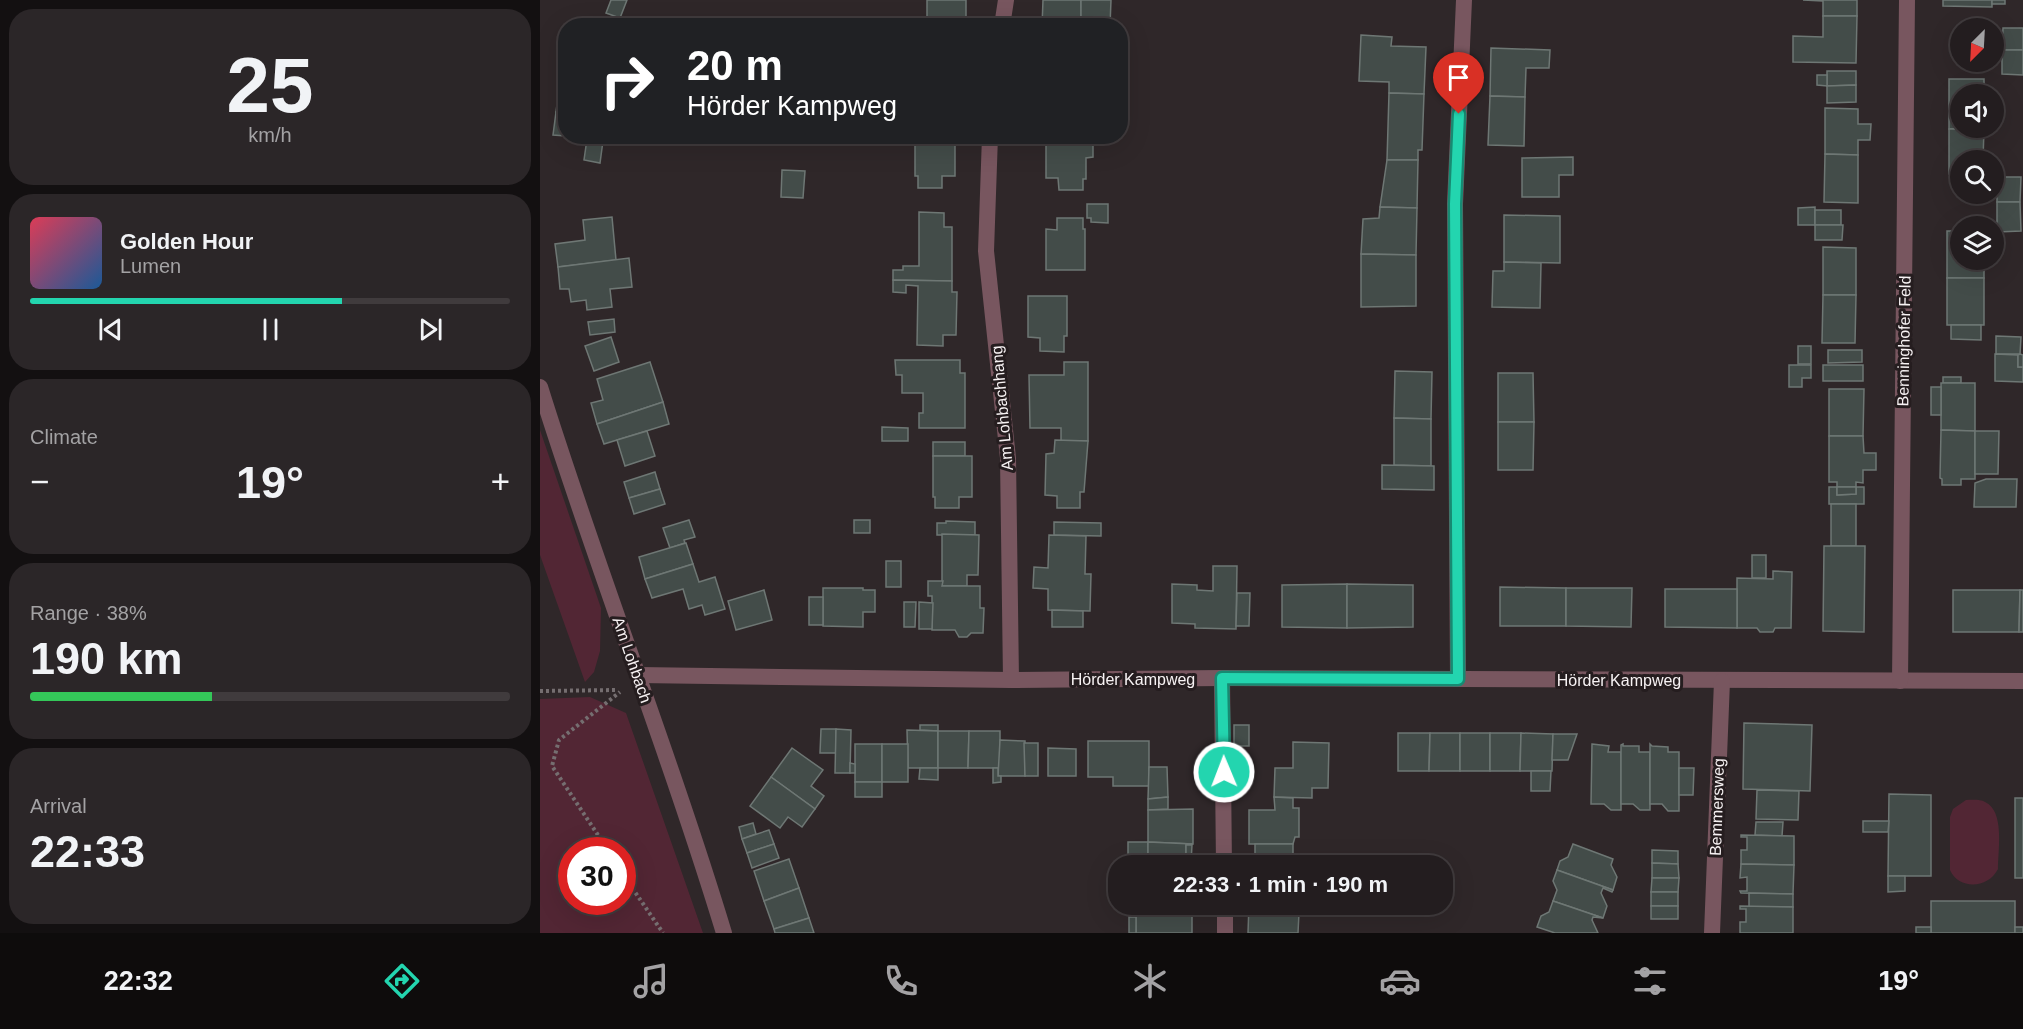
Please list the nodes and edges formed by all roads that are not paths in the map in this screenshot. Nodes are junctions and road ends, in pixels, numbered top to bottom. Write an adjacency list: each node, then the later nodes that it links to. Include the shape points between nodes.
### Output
1 (1006, 0): 4 (street)
2 (1464, 0): 9 (street, via 1455,204)
3 (1907, 0): 12 (street, Benninghofer Feld)
4 (1003, 18)
5 (990, 144): 10 (street, Am Lohbachhang, via 986,250 1008,458)
6 (540, 387): 7 (street, Am Lohbach)
7 (638, 675): 10 (street, Hörder Kampweg); 16 (street, Am Lohbach)
8 (1222, 678): 9 (street, Hörder Kampweg); 10 (street, Hörder Kampweg); 14 (street)
9 (1458, 679): 11 (street, Hörder Kampweg)
10 (1011, 680)
11 (1722, 681): 12 (street, Hörder Kampweg); 18 (street, Bemmersweg)
12 (1900, 681): 13 (street, Hörder Kampweg)
13 (2023, 681)
14 (1224, 855)
15 (1225, 915): 17 (street)
16 (724, 933)
17 (1225, 933)
18 (1712, 933)

